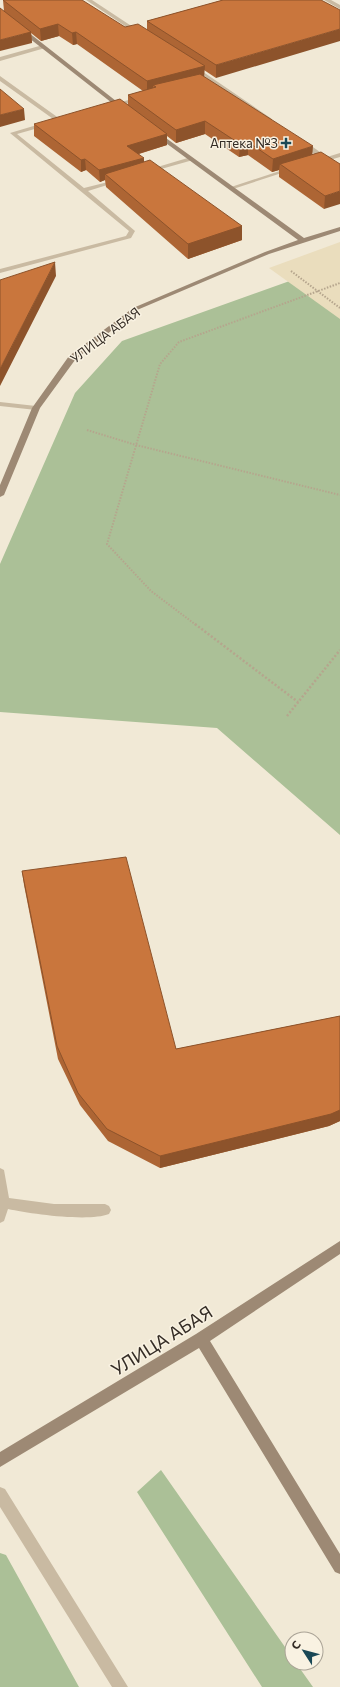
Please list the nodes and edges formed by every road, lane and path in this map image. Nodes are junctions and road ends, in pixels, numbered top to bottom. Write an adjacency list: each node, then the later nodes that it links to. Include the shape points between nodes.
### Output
1 (89, 0): 5 (street)
2 (327, 0): 3 (street)
3 (340, 7)
4 (18, 28): 6 (main road)
5 (147, 38)
6 (43, 47): 7 (street); 13 (main road)
7 (0, 58)
8 (186, 63): 10 (street)
9 (0, 78): 17 (street)
10 (213, 80): 11 (street); 18 (street)
11 (190, 85)
12 (146, 97): 13 (street)
13 (117, 104): 14 (street); 15 (main road)
14 (102, 108)
15 (129, 113)
16 (65, 118): 17 (street)
17 (58, 120): 29 (street, via 13,133)
18 (276, 124)
19 (154, 131): 22 (main road)
20 (294, 137): 23 (street)
21 (340, 155): 23 (street)
22 (191, 158): 26 (street); 28 (main road)
23 (326, 159): 24 (street)
24 (318, 161)
25 (297, 168): 28 (street)
26 (140, 173)
27 (126, 178): 29 (street)
28 (231, 188): 31 (main road)
29 (83, 190): 33 (street, via 132,231 129,237)
30 (340, 229): 31 (main road, УЛИЦА АБАЯ)
31 (302, 240): 32 (main road, УЛИЦА АБАЯ)
32 (267, 253): 35 (path); 38 (main road, УЛИЦА АБАЯ, via 135,309 72,358)
33 (0, 271)
34 (340, 283): 35 (path)
35 (318, 292): 36 (path); 40 (path, via 178,342 160,364)
36 (340, 308)
37 (0, 404): 38 (street)
38 (36, 408): 41 (main road, УЛИЦА АБАЯ)
39 (87, 430): 40 (path)
40 (136, 445): 42 (path); 44 (path, via 106,544 151,591)
41 (0, 495)
42 (340, 495)
43 (340, 650): 44 (path)
44 (298, 702): 45 (path)
45 (288, 716)
46 (0, 1174): 47 (street)
47 (4, 1203): 48 (street, via 67,1212); 49 (street)
48 (105, 1210)
49 (0, 1217)
50 (340, 1247): 51 (main road, УЛИЦА АБАЯ)
51 (201, 1339): 52 (main road, УЛИЦА АБАЯ); 54 (main road)
52 (0, 1460)
53 (0, 1494): 55 (street)
54 (340, 1567)
55 (121, 1687)

